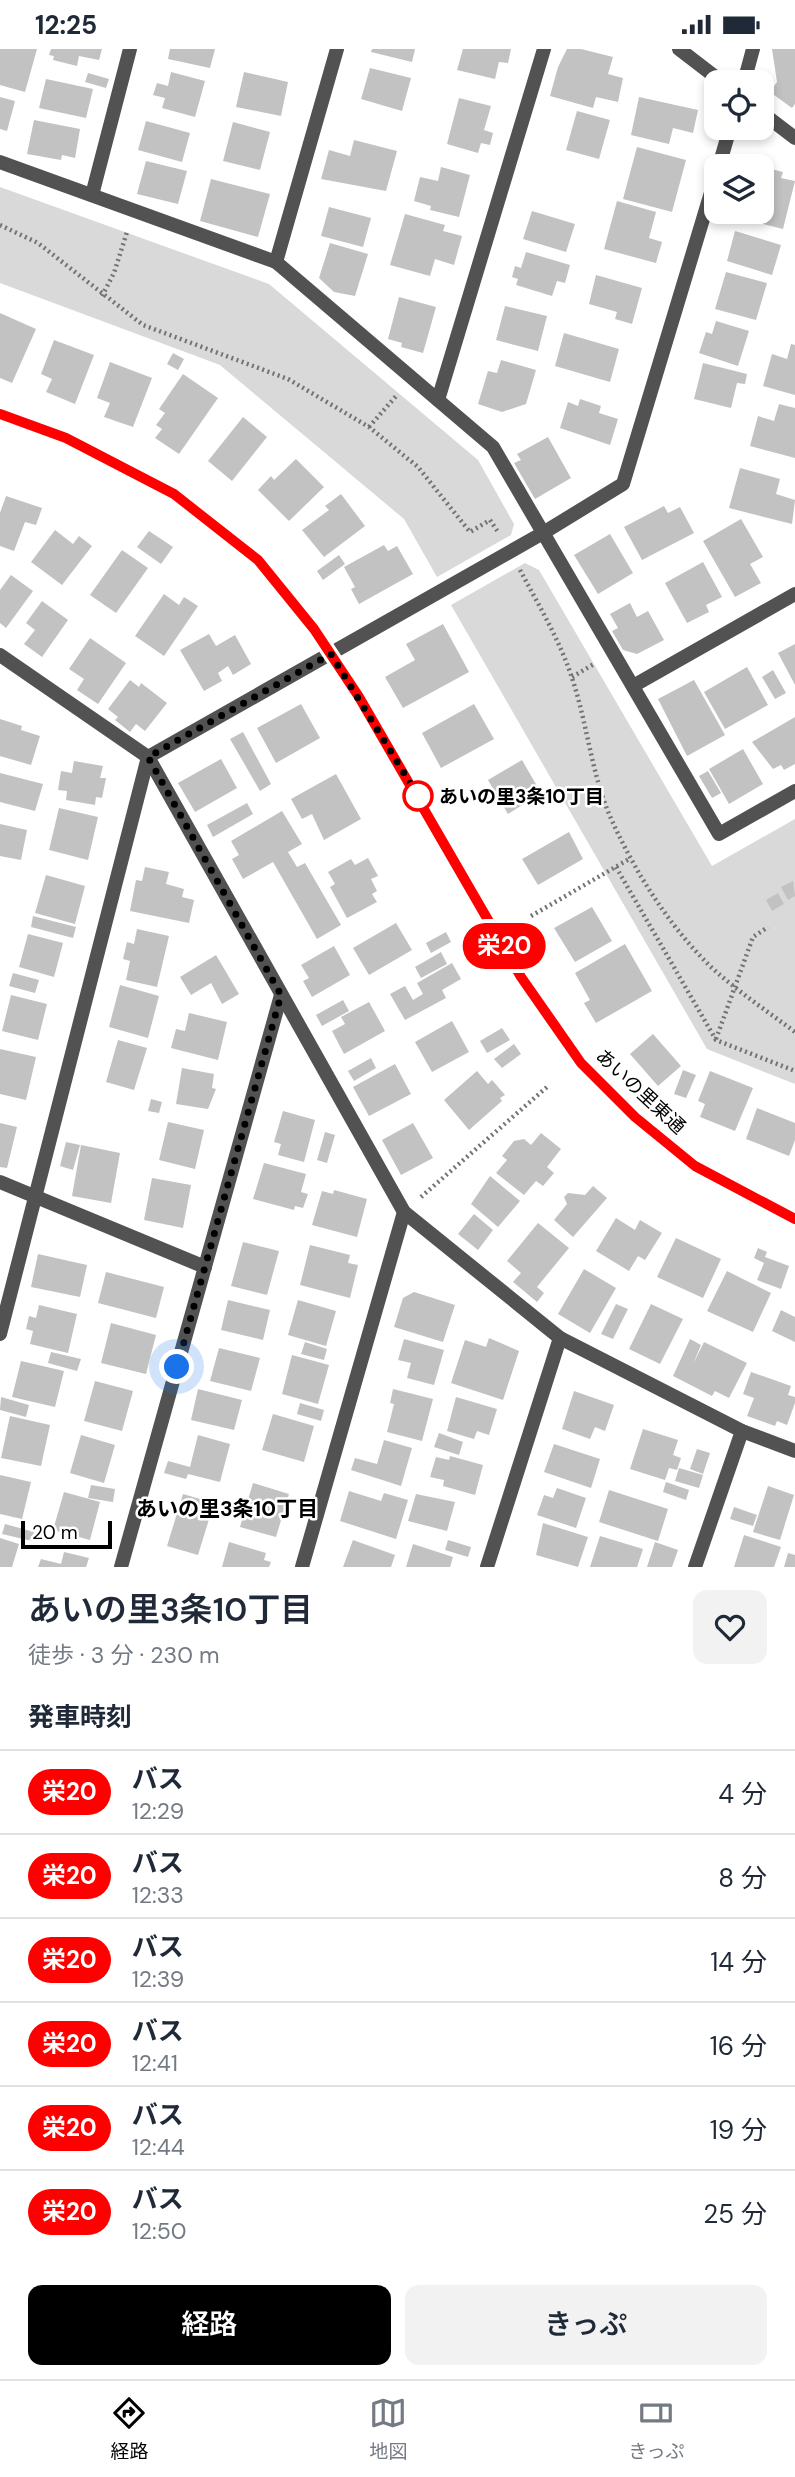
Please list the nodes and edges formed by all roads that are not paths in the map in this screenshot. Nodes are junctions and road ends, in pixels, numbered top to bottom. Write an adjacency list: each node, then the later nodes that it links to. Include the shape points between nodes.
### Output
1 (130, 49): 11 (street)
2 (337, 49): 13 (street)
3 (544, 49): 14 (street)
4 (679, 49): 6 (street)
5 (753, 49): 7 (street)
6 (706, 70)
7 (747, 70)
8 (774, 122): 9 (street)
9 (795, 138)
10 (0, 162): 11 (street)
11 (92, 195): 13 (street)
12 (704, 216): 16 (street, via 623,484)
13 (276, 262): 14 (street)
14 (438, 400): 16 (street, via 493,447)
15 (0, 414): 18 (street, あいの里東通, via 66,438 174,494 258,560)
16 (543, 533): 18 (street); 20 (street)
17 (795, 594): 20 (street)
18 (331, 654): 21 (street); 27 (street, あいの里東通, via 521,977 581,1063 635,1117 695,1166)
19 (0, 655): 21 (street)
20 (633, 686): 22 (street, via 719,834)
21 (148, 757): 23 (street); 25 (street)
22 (795, 791)
23 (281, 995): 26 (street); 28 (street)
24 (0, 1182): 25 (street)
25 (36, 1196): 28 (street); 29 (street)
26 (404, 1212): 30 (street); 34 (street)
27 (795, 1219)
28 (205, 1267): 33 (street)
29 (0, 1334)
30 (560, 1338): 31 (street); 35 (street)
31 (741, 1431): 32 (street); 36 (street)
32 (795, 1451)
33 (121, 1567)
34 (302, 1567)
35 (487, 1567)
36 (695, 1567)

